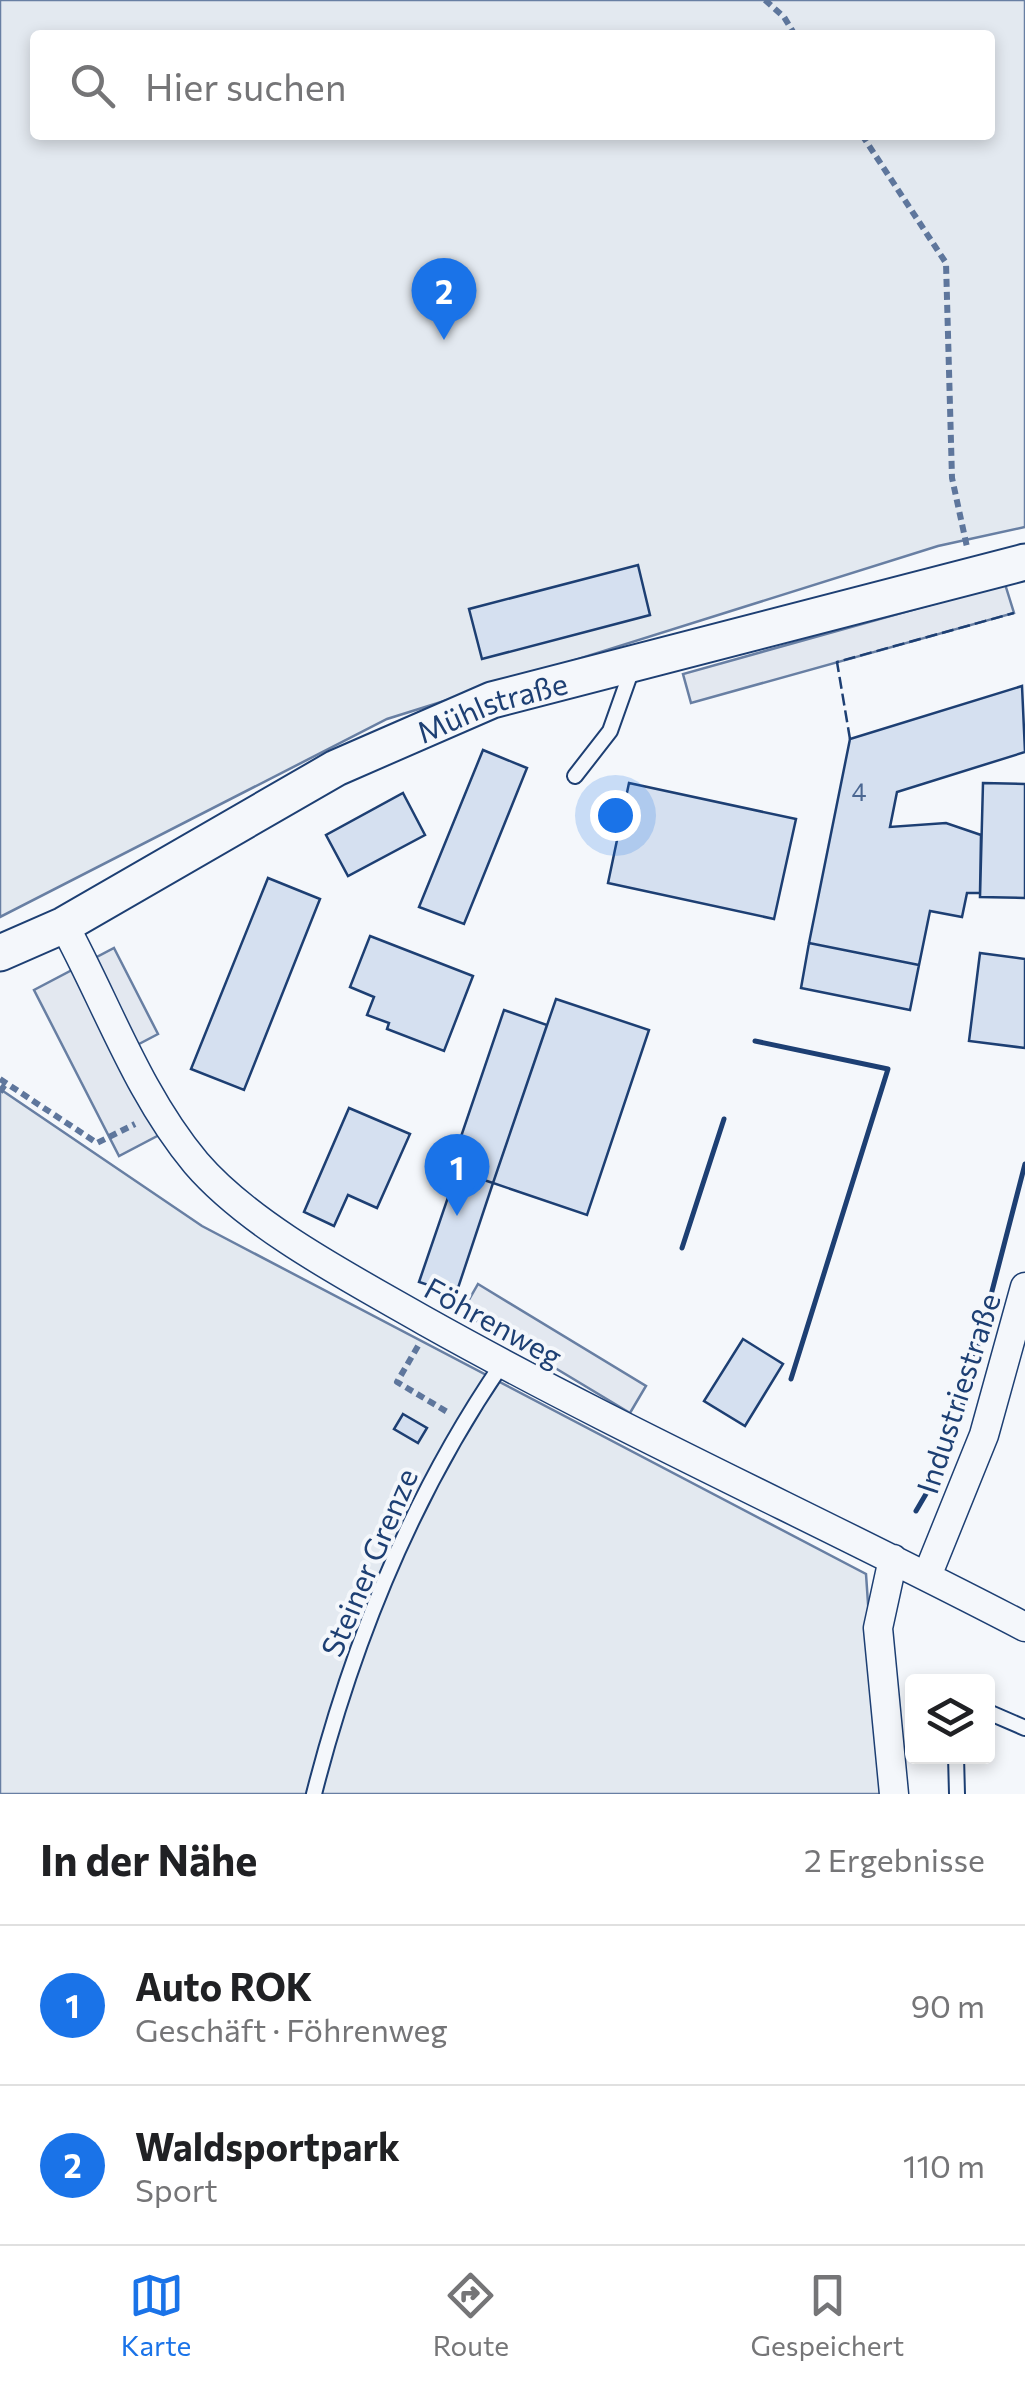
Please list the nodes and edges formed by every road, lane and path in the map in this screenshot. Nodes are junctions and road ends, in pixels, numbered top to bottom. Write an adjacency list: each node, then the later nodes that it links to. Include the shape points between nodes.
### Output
1 (765, 0): 2 (path)
2 (793, 30)
3 (865, 140): 5 (path, via 946,263 952,478)
4 (1025, 562): 5 (street, Mühlstraße)
5 (974, 577): 6 (street, Mühlstraße)
6 (634, 664): 7 (lane, via 610,731); 8 (street, Mühlstraße, via 492,700 336,768)
7 (575, 776)
8 (64, 925): 9 (street, Mühlstraße); 12 (street, Föhrenweg)
9 (0, 953)
10 (3, 1081): 11 (path); 12 (path, via 97,1143)
11 (0, 1092)
12 (159, 1112): 14 (street, Föhrenweg, via 198,1165 237,1201 316,1259)
13 (1025, 1286): 18 (street, Industriestraße, via 984,1435)
14 (430, 1324): 15 (street, Föhrenweg); 16 (path, via 396,1382)
15 (502, 1364): 16 (lane, Steiner Grenze); 17 (street, Föhrenweg)
16 (462, 1422): 23 (lane, Steiner Grenze, via 414,1512 356,1653)
17 (893, 1559): 18 (street, Föhrenweg); 24 (street, via 878,1628)
18 (927, 1576): 19 (street, Föhrenweg)
19 (1025, 1626)
20 (995, 1715): 21 (lane)
21 (1025, 1728)
22 (956, 1764): 25 (lane)
23 (314, 1794)
24 (894, 1794)
25 (957, 1794)

